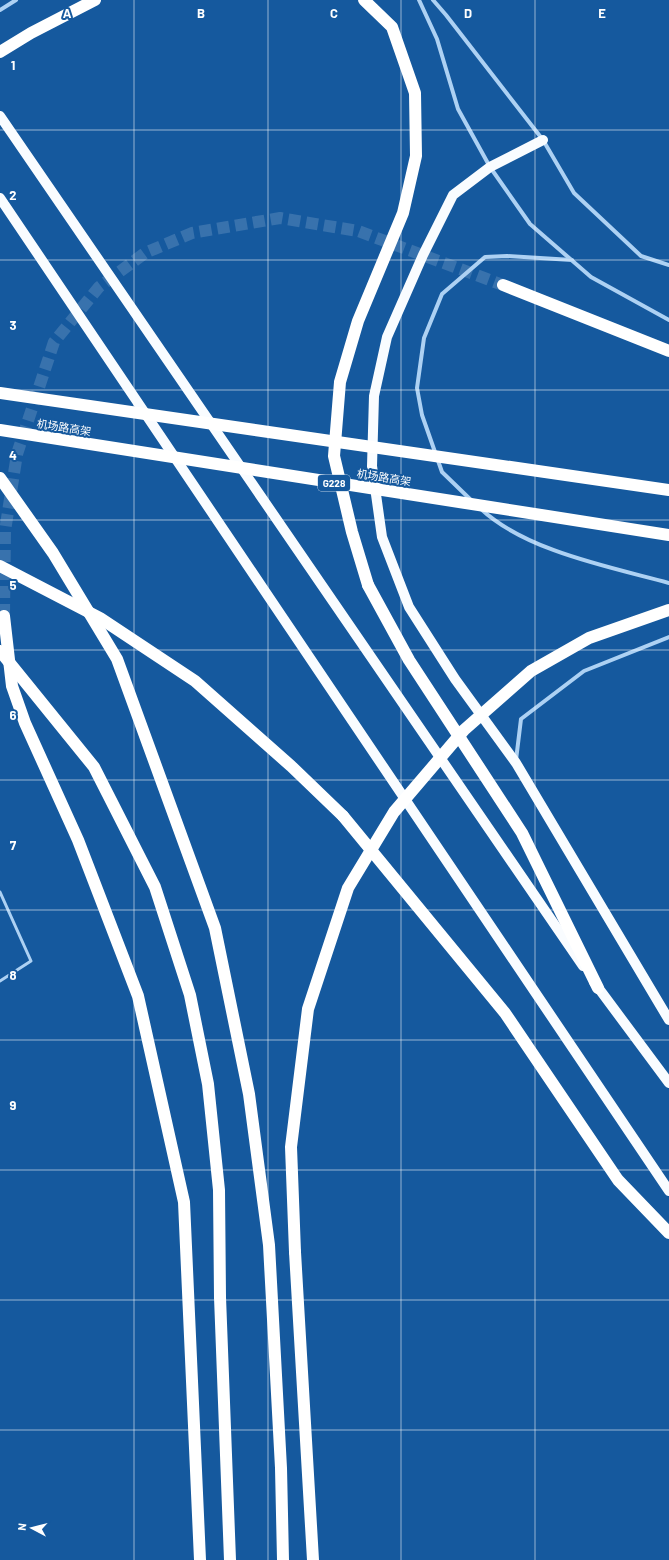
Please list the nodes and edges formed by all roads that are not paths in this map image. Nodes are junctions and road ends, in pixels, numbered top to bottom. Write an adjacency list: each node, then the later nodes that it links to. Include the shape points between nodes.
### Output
1 (16, 0): 6 (street)
2 (95, 0): 7 (highway)
3 (364, 0): 31 (highway, bridge, via 392,27 415,93 416,156 403,213 358,321 340,382 334,456 368,585 409,660 522,833)
4 (419, 0): 10 (street, via 437,39 458,109)
5 (433, 0): 9 (street)
6 (0, 10)
7 (0, 52)
8 (0, 116): 31 (main road)
9 (542, 140): 10 (main road); 13 (street, via 574,193 641,256)
10 (490, 167): 12 (street, via 530,224); 28 (main road, via 454,195 423,255 387,337 374,396 372,466 382,537 409,607 455,679)
11 (0, 198): 34 (main road)
12 (572, 260): 15 (street, via 591,277); 23 (street, via 486,257 442,294 424,338 418,388 422,415 442,472 490,517 534,544 596,564)
13 (669, 265)
14 (503, 285): 16 (highway)
15 (669, 320)
16 (669, 351)
17 (0, 393): 20 (highway, bridge)
18 (0, 430): 21 (highway, 机场路高架 / G228, bridge)
19 (0, 478): 38 (highway, via 53,553 117,659 215,928 249,1094 269,1245)
20 (669, 490)
21 (669, 536)
22 (0, 566): 35 (highway, bridge, via 100,618 195,681 343,816 505,1013 618,1180)
23 (669, 583)
24 (669, 610): 39 (highway, bridge, via 589,638 531,671 464,730 394,812 348,888 308,1009 292,1147 295,1252)
25 (4, 616): 36 (highway, via 12,686 25,723 78,840 138,996 184,1202)
26 (669, 637): 28 (street, via 584,671 521,719)
27 (0, 651): 37 (highway, bridge, via 94,767 155,887 190,995 208,1084 219,1190 220,1297)
28 (516, 763): 32 (main road)
29 (0, 892): 30 (lane, via 31,961)
30 (0, 981)
31 (598, 988): 33 (main road)
32 (669, 1020)
33 (669, 1083)
34 (669, 1191)
35 (669, 1233)
36 (200, 1560)
37 (230, 1560)
38 (283, 1560)
39 (313, 1560)

